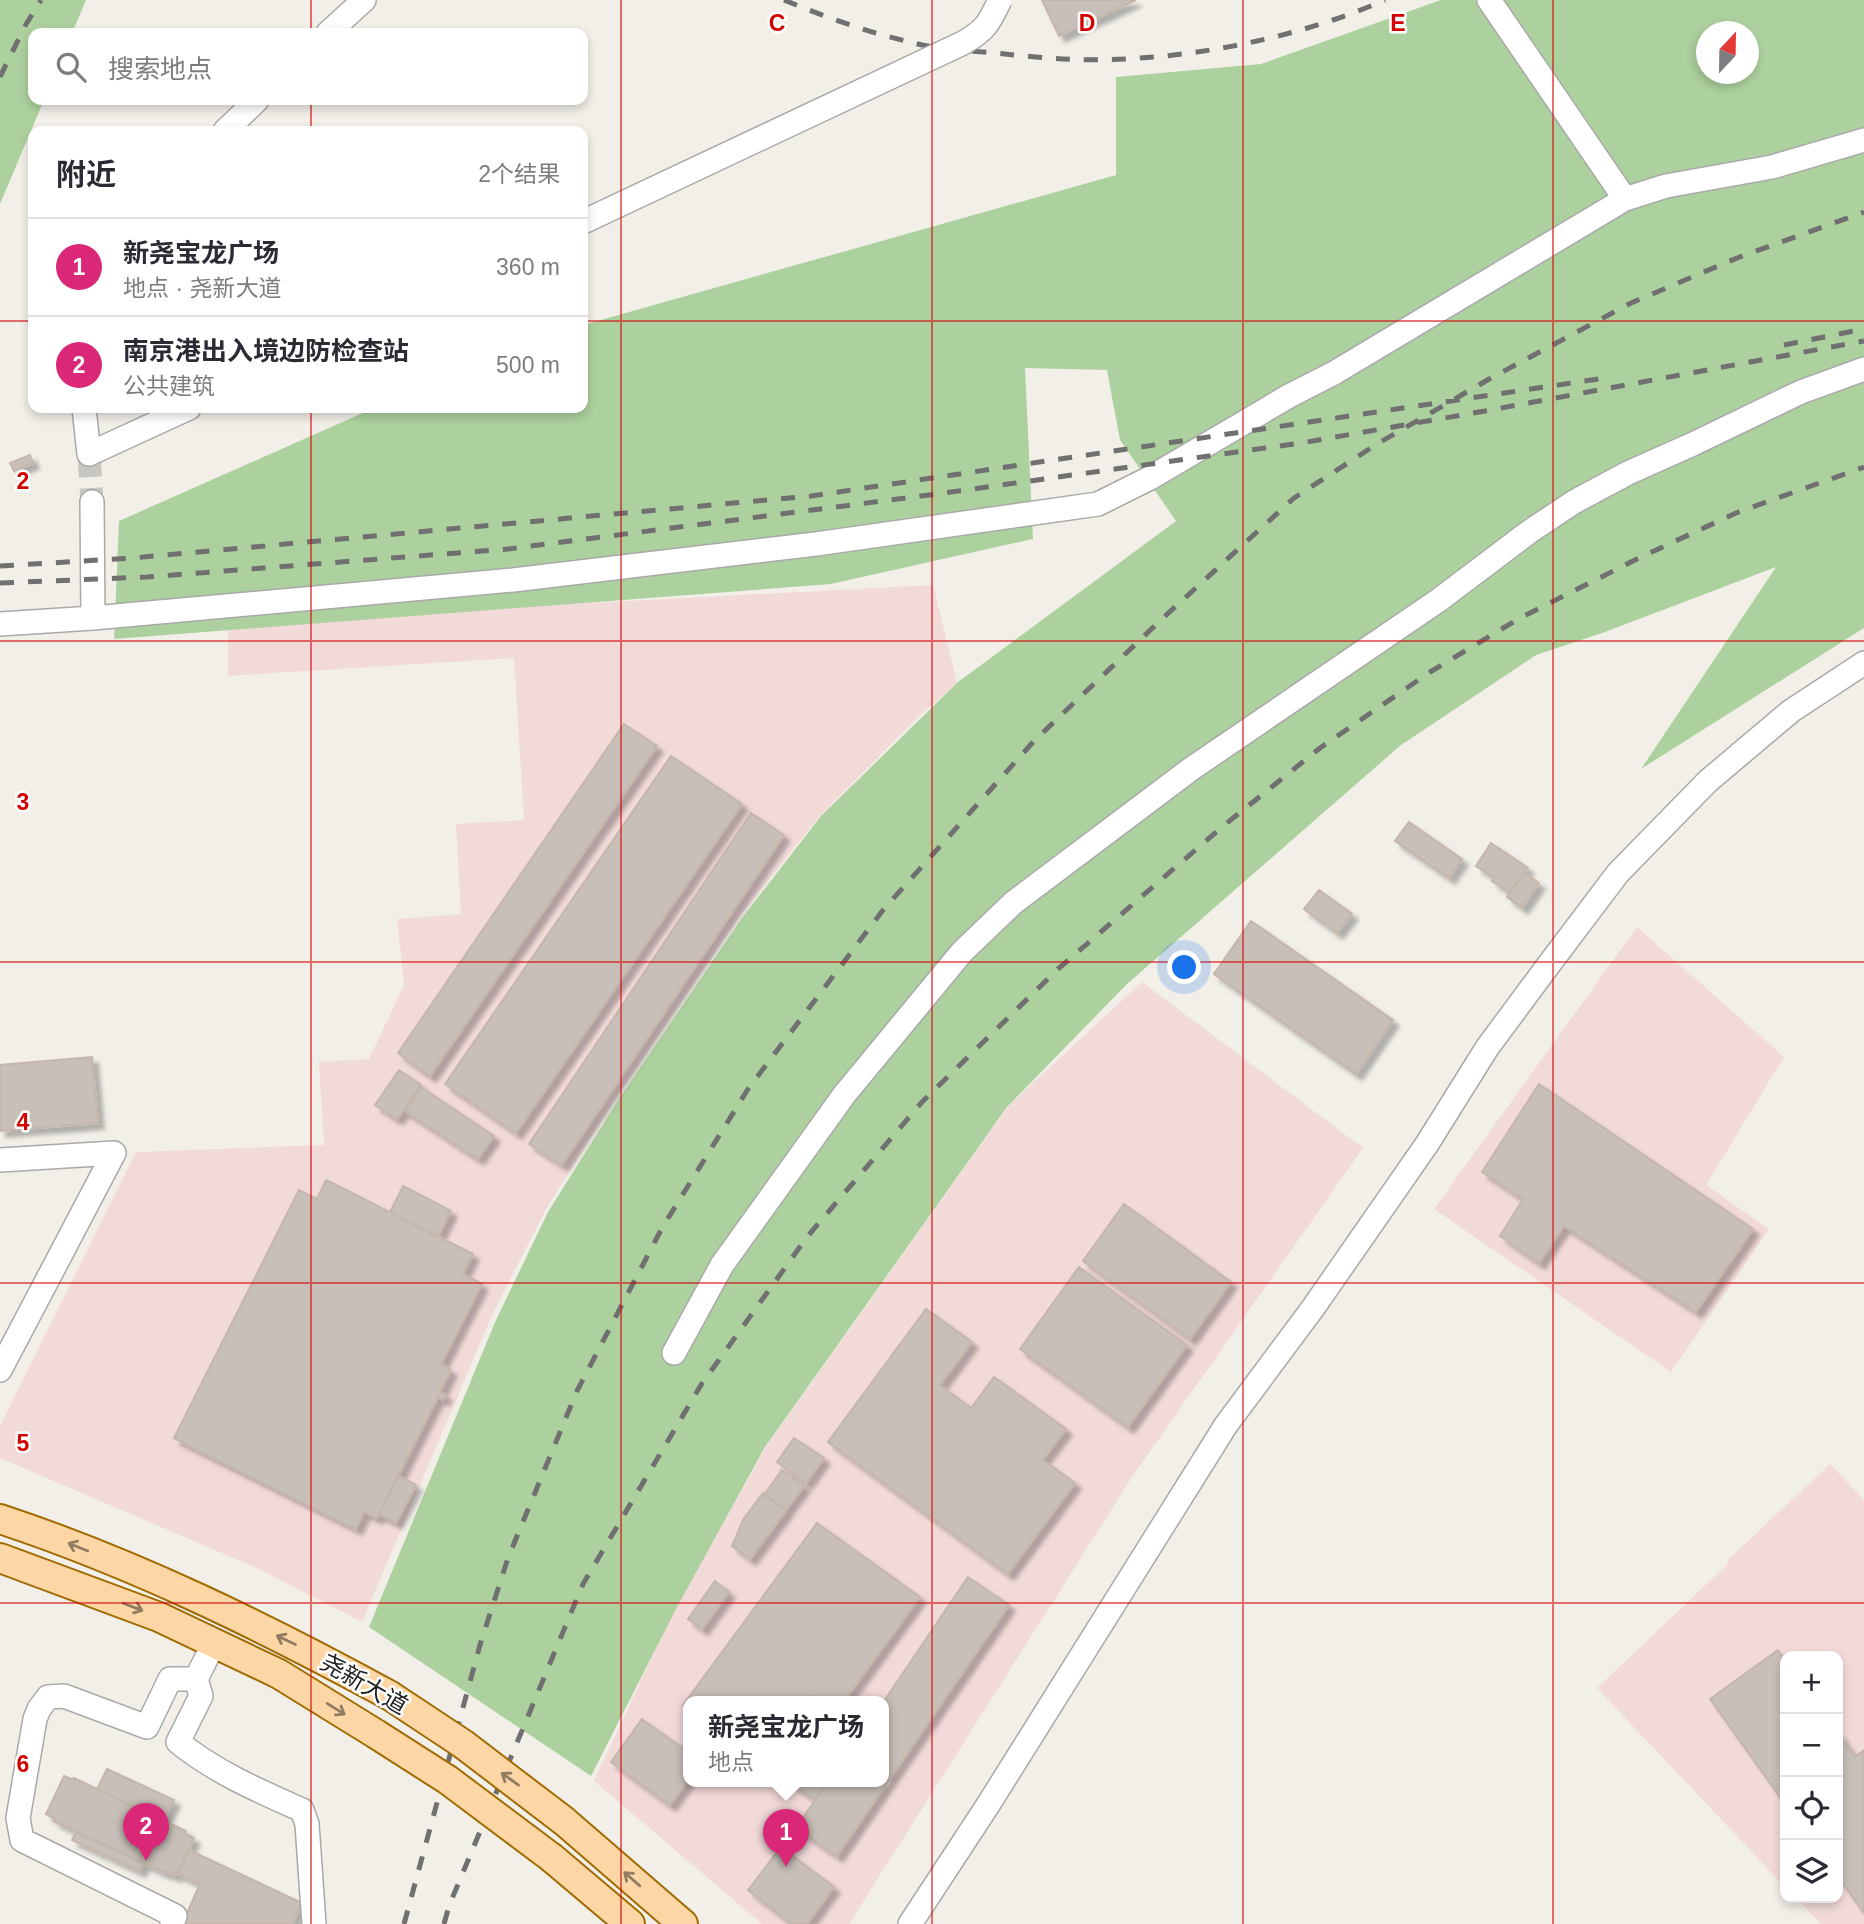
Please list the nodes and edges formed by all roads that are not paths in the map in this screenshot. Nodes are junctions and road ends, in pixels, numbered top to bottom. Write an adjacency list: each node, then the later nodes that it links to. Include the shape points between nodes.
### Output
1 (364, 0): 4 (street)
2 (1000, 0): 9 (street, bridge, via 989,23 963,43)
3 (1489, 0): 8 (street)
4 (333, 28)
5 (252, 105): 6 (street)
6 (230, 126)
7 (1864, 140): 8 (street, via 1772,167 1666,186)
8 (1625, 199): 14 (street, via 1389,341 1098,504 513,580)
9 (588, 220)
10 (1864, 369): 18 (street, via 1801,392 1574,502 1191,769 1013,903 962,952 845,1095 722,1265)
11 (85, 413): 12 (street, via 89,454)
12 (178, 413)
13 (92, 502): 14 (street)
14 (93, 618): 15 (street)
15 (0, 624)
16 (1864, 663): 28 (street, via 1791,711 1708,781 1618,873 1487,1048 1427,1144 1226,1425)
17 (0, 1160): 19 (street, via 114,1153)
18 (674, 1353)
19 (0, 1370)
20 (0, 1519): 27 (main road, 尧新大道, one-way to 20, bridge, via 564,1821 389,1695 292,1642 169,1584)
21 (0, 1558): 22 (main road, 尧新大道, one-way to 22, via 159,1617)
22 (214, 1643): 23 (street); 26 (main road, 尧新大道, one-way to 26, bridge, via 279,1674 448,1780)
23 (196, 1679): 24 (street, via 170,1679 146,1727 64,1696 48,1697 35,1720 18,1818 22,1840 175,1916); 25 (street, via 201,1696 178,1742 240,1782 302,1810 307,1824)
24 (172, 1924)
25 (314, 1924)
26 (630, 1924)
27 (683, 1924)
28 (910, 1924)

